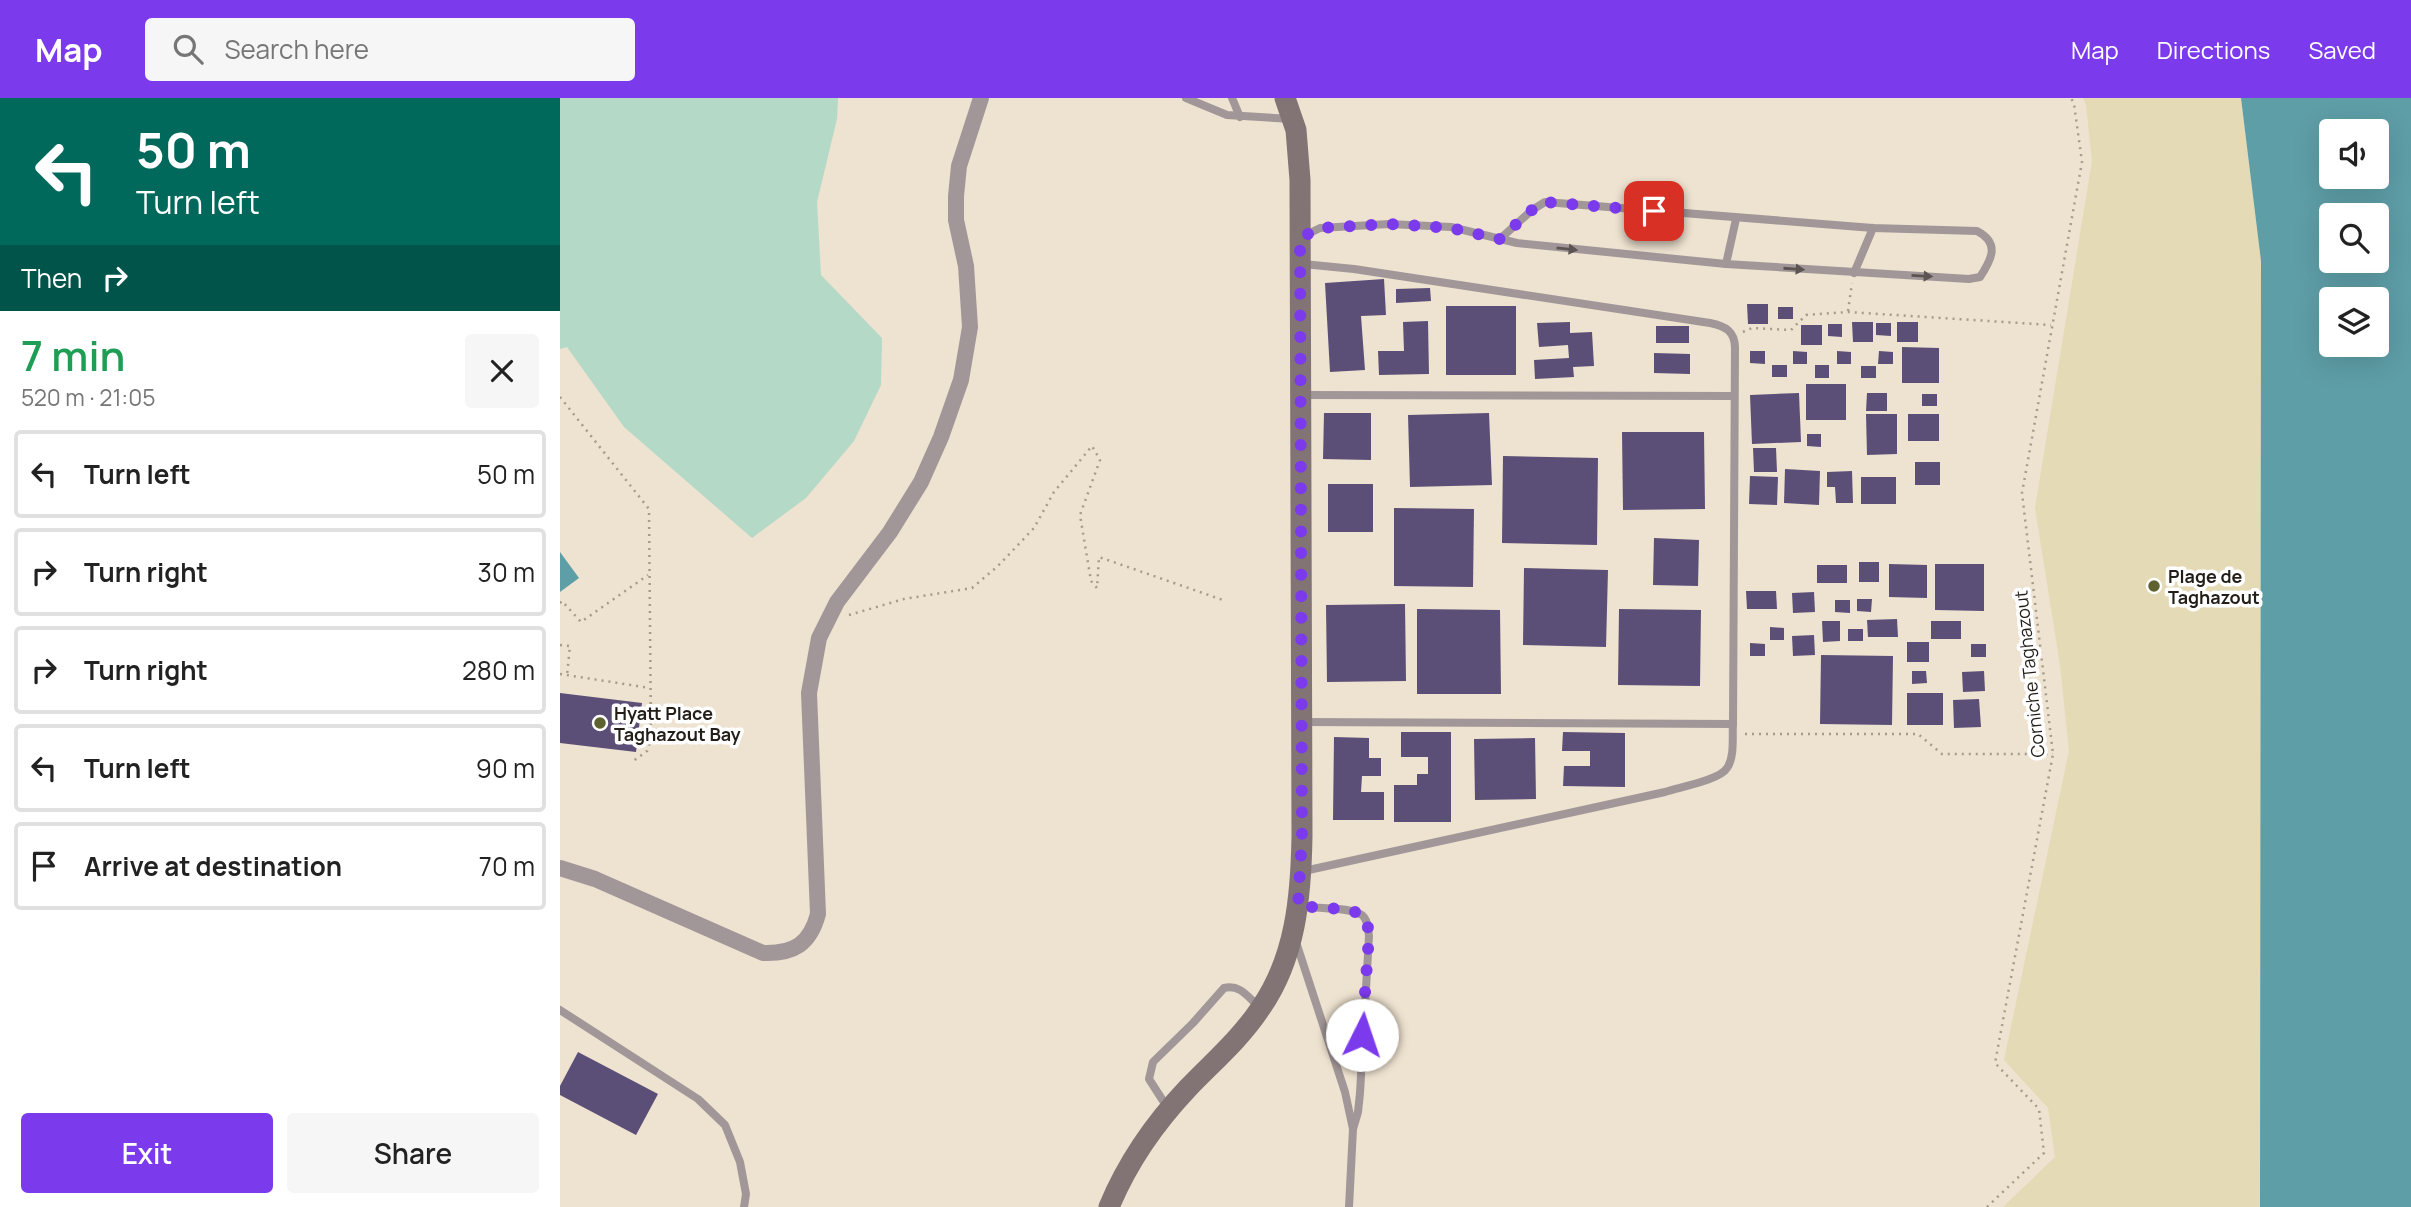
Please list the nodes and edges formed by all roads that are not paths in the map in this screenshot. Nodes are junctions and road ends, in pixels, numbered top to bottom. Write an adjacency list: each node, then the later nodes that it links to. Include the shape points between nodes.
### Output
1 (981, 98): 18 (street, via 959,166 956,196 970,327 961,380 920,482 890,532 837,601 819,638 808,693 818,914 808,938 788,951 763,953)
2 (1186, 98): 5 (lane)
3 (1232, 98): 5 (lane)
4 (1285, 98): 6 (street)
5 (1240, 117): 6 (lane)
6 (1292, 119): 9 (street, via 1298,150)
7 (1736, 219): 8 (lane); 10 (lane, via 1545,202); 12 (lane)
8 (1873, 228): 13 (lane); 13 (lane, one-way to 8, via 1969,279 1980,277 1992,255 1987,236 1977,231)
9 (1300, 238): 10 (lane, via 1320,228 1390,224 1451,228); 11 (street)
10 (1500, 239): 12 (lane, one-way to 12)
11 (1301, 264): 14 (street); 15 (lane, via 1710,323 1734,335)
12 (1726, 264): 13 (lane, one-way to 13)
13 (1854, 273)
14 (1300, 395): 15 (lane); 16 (street)
15 (1733, 396): 17 (lane)
16 (1302, 722): 17 (lane); 19 (street)
17 (1733, 723): 19 (lane, via 1731,760 1718,776 1665,792)
18 (560, 868)
19 (1301, 872): 20 (street)
20 (1298, 906): 21 (street); 25 (lane, via 1352,912 1367,921 1360,1093)
21 (1294, 936): 22 (street); 25 (lane)
22 (1261, 1009): 24 (street, via 1234,1044); 24 (lane, via 1240,989 1224,988 1153,1062 1149,1079)
23 (560, 1010): 26 (lane, via 698,1099 725,1125 740,1162)
24 (1168, 1109): 27 (street, via 1138,1148)
25 (1353, 1129): 28 (lane)
26 (744, 1207)
27 (1109, 1207)
28 (1349, 1207)

